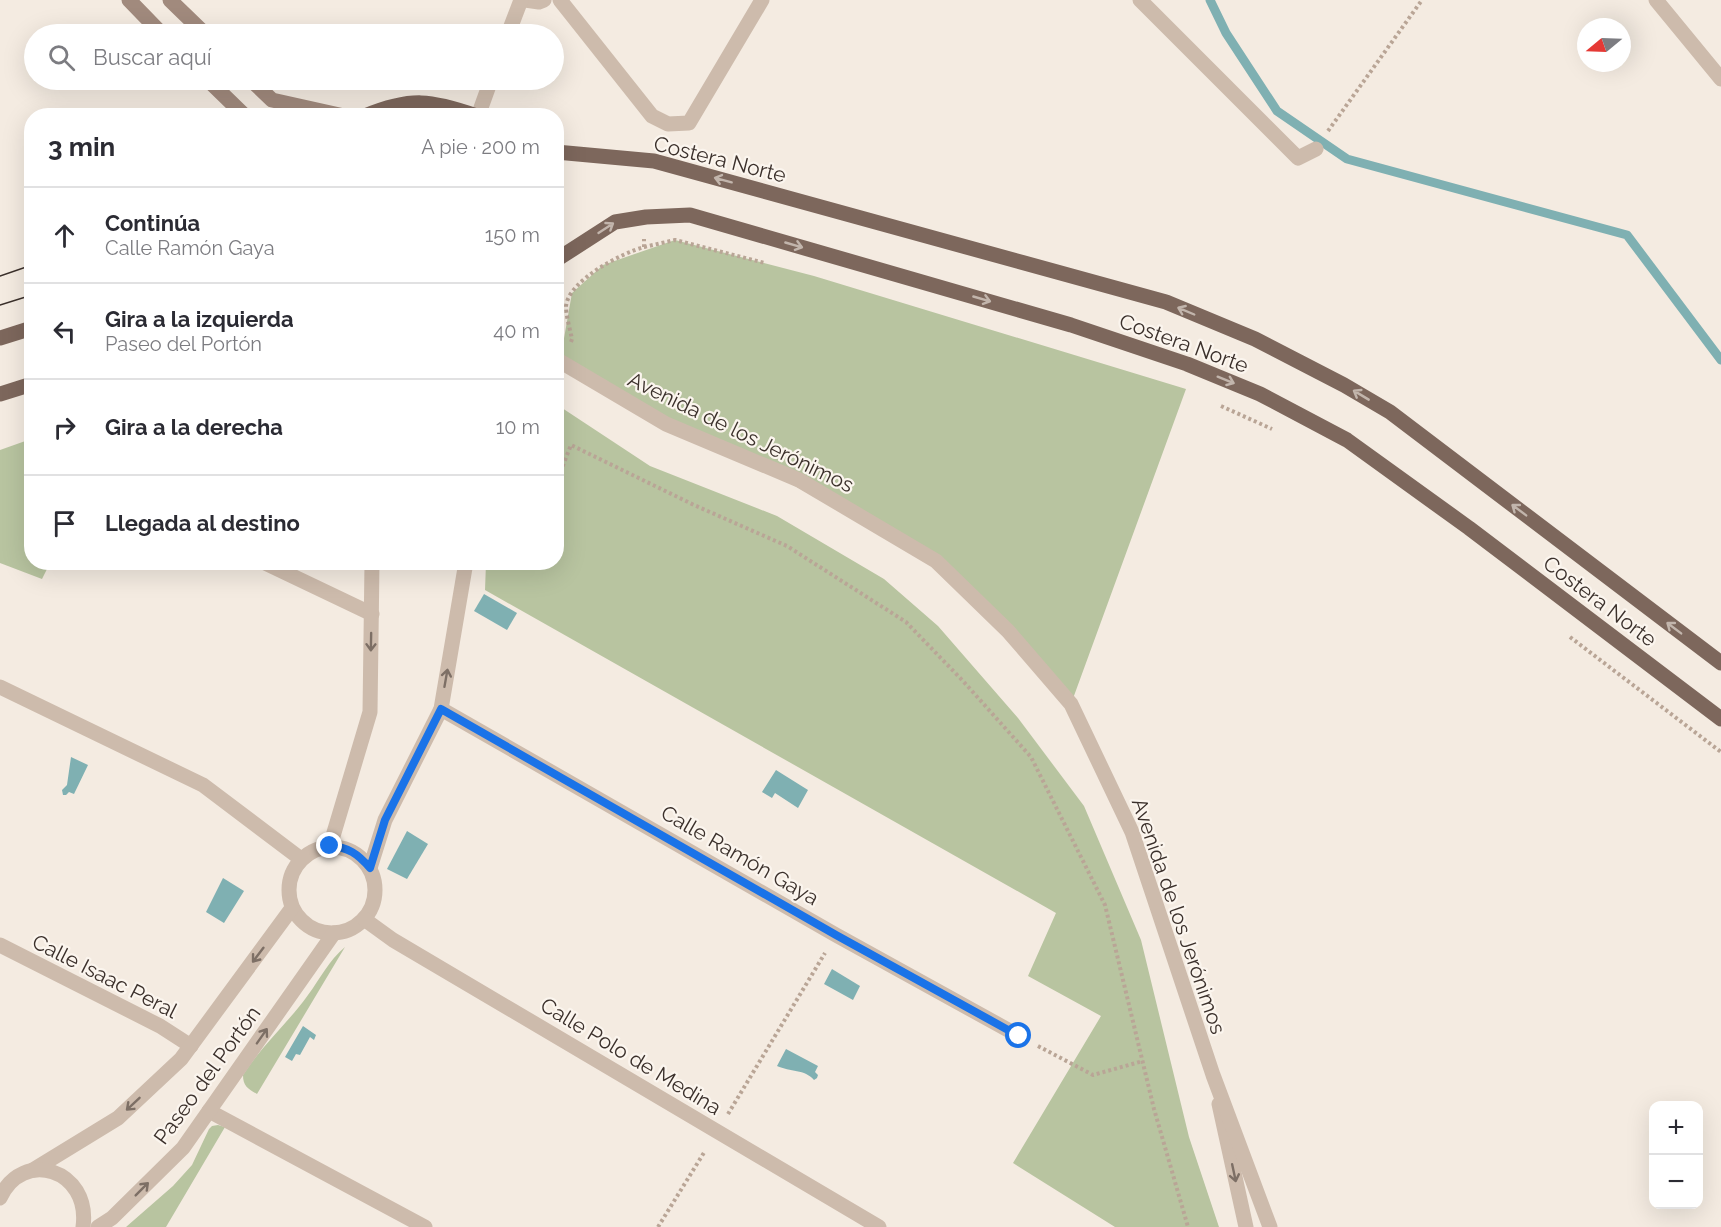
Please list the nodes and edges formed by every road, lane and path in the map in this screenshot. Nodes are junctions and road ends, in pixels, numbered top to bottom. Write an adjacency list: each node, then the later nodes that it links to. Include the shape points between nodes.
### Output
1 (129, 0): 10 (main road)
2 (170, 0): 11 (main road)
3 (523, 0): 4 (street); 12 (street)
4 (544, 0)
5 (560, 0): 6 (street, via 652,116 668,124 689,123)
6 (762, 0)
7 (1140, 0): 23 (street, via 1298,158)
8 (1422, 0): 22 (path)
9 (1656, 0): 13 (street)
10 (152, 24)
11 (195, 24)
12 (512, 24)
13 (1721, 79)
14 (218, 90): 17 (main road)
15 (262, 90): 18 (main road, via 272,100)
16 (487, 90): 21 (street)
17 (237, 108)
18 (308, 108)
19 (385, 108): 20 (main road, via 422,101)
20 (454, 108)
21 (481, 108)
22 (1328, 131)
23 (1316, 149)
24 (564, 153): 43 (main road, Costera Norte, one-way to 24, via 1390,412 1255,339 1166,302 654,161)
25 (646, 217): 26 (path); 27 (main road, Costera Norte, one-way to 25, via 615,222); 46 (main road, Costera Norte, one-way to 46, via 702,218 1071,325 1187,364 1260,394 1347,440)
26 (644, 247): 28 (path, via 675,240); 31 (path, via 603,265 572,293 566,305 572,339)
27 (564, 255)
28 (768, 264)
29 (24, 330): 30 (main road)
30 (0, 338)
31 (564, 351)
32 (564, 364): 59 (street, Avenida de los Jerónimos, via 666,424 799,480 936,561 1008,630 1071,704 1127,822)
33 (24, 386): 34 (main road)
34 (0, 394)
35 (1216, 403): 36 (path)
36 (1277, 431)
37 (564, 461): 58 (path, via 570,445 788,546 906,622 1031,758 1105,905)
38 (280, 570): 41 (street)
39 (372, 570): 41 (street)
40 (465, 570): 45 (street, one-way to 40)
41 (372, 614): 48 (street, one-way to 48, via 370,712)
42 (1569, 636): 47 (path)
43 (1721, 663)
44 (0, 687): 49 (street, via 203,784)
45 (441, 709): 50 (street, via 385,820); 54 (street, Calle Ramón Gaya)
46 (1721, 719)
47 (1721, 752)
48 (330, 846): 49 (street); 50 (street, via 352,851)
49 (301, 859): 51 (street, via 289,882)
50 (370, 868): 52 (street, via 375,895)
51 (292, 908): 53 (street, via 309,927); 57 (street, Paseo del Portón, one-way to 57)
52 (364, 919): 53 (street, via 345,932); 61 (street, Calle Polo de Medina, via 393,940)
53 (334, 933): 60 (street, Paseo del Portón, one-way to 53)
54 (836, 935): 56 (street, Calle Ramón Gaya); 61 (path)
55 (0, 945): 57 (street, Calle Isaac Peral, via 160,1026)
56 (1019, 1036): 58 (path, via 1093,1075)
57 (191, 1046): 62 (street, Paseo del Portón, one-way to 62, via 118,1118)
58 (1143, 1060): 69 (path)
59 (1213, 1075): 70 (street, one-way to 70); 71 (street, Avenida de los Jerónimos)
60 (209, 1111): 65 (street, Paseo del Portón, one-way to 60, via 183,1148); 66 (street)
61 (717, 1131): 67 (path); 68 (street, Calle Polo de Medina)
62 (33, 1170): 63 (street, Paseo del Portón, via 18,1176); 64 (street, via 62,1175 74,1185 82,1198)
63 (2, 1192)
64 (83, 1227)
65 (98, 1227)
66 (425, 1227)
67 (658, 1227)
68 (879, 1227)
69 (1188, 1227)
70 (1246, 1227)
71 (1270, 1227)

